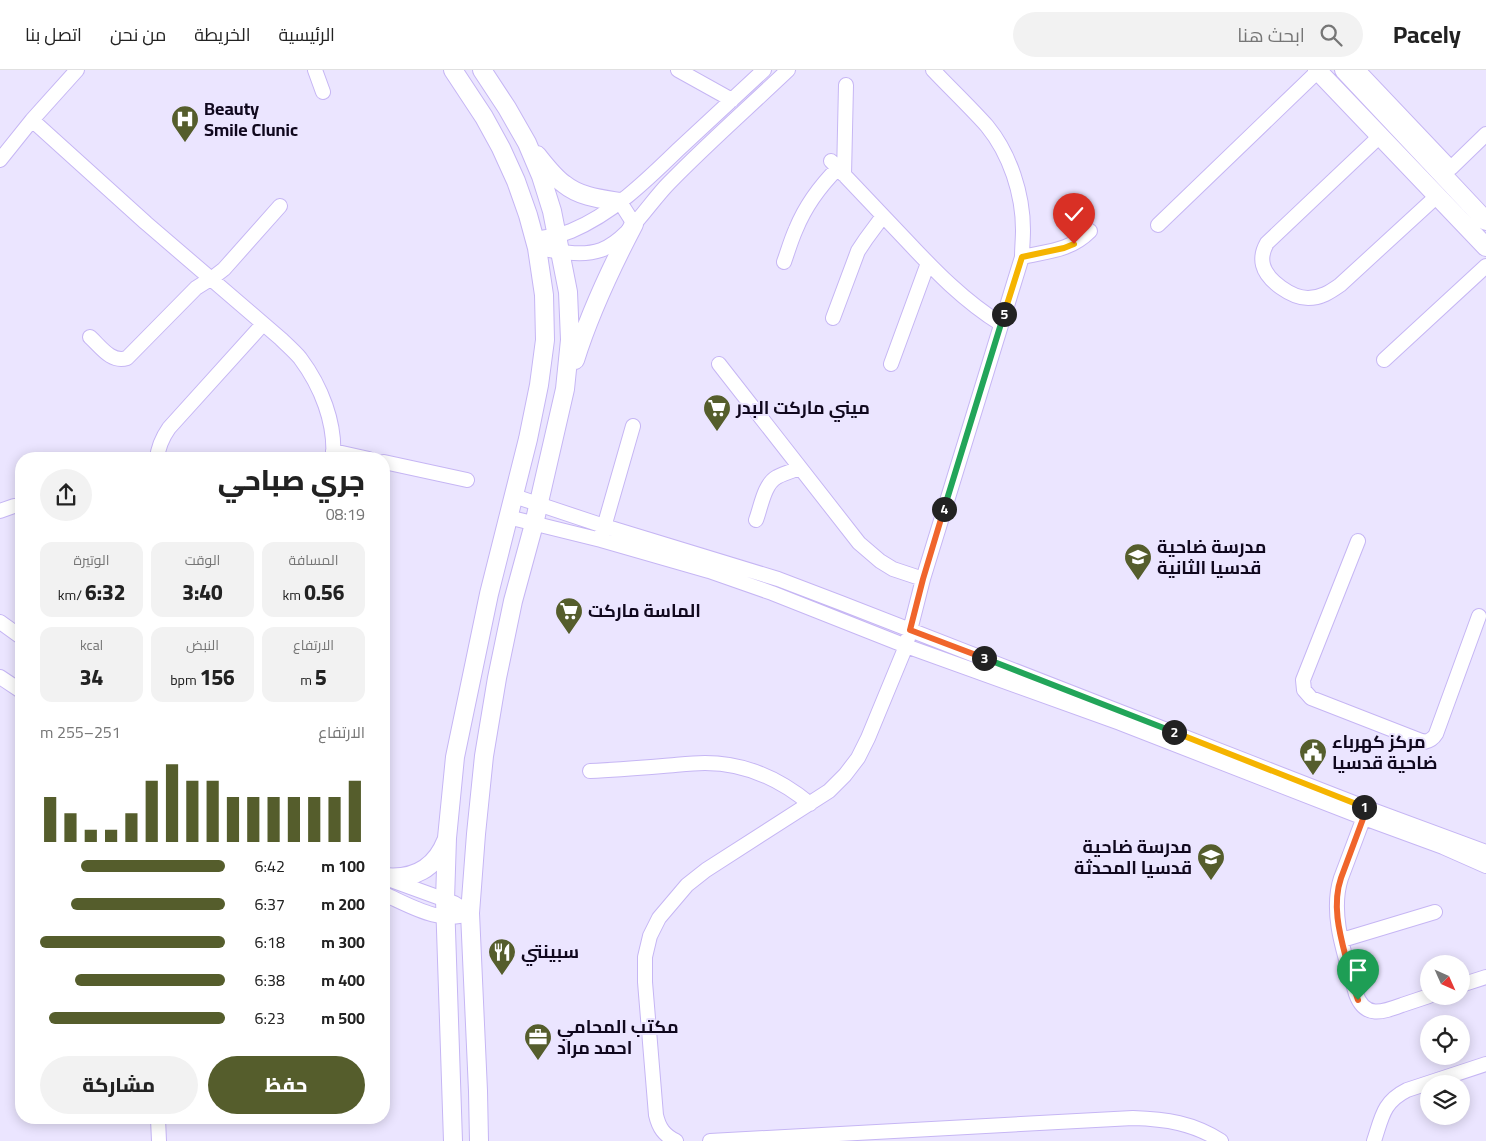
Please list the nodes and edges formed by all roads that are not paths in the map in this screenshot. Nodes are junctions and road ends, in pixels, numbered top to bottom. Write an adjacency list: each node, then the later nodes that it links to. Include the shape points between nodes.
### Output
1 (77, 70): 15 (street)
2 (315, 70): 13 (street)
3 (453, 70): 29 (main road, via 501,148 516,181)
4 (482, 70): 18 (main road)
5 (678, 70): 14 (street)
6 (764, 70): 14 (street)
7 (788, 70): 26 (street, via 667,184)
8 (933, 70): 32 (street, via 987,127 1014,175 1024,229)
9 (1318, 70): 17 (main road); 27 (street)
10 (1344, 70): 25 (main road)
11 (1358, 70): 16 (street, via 1451,168)
12 (846, 85): 20 (street)
13 (323, 92)
14 (732, 100): 22 (street)
15 (32, 120): 19 (street); 36 (street)
16 (1486, 134)
17 (1380, 136): 21 (main road); 21 (street, via 1267,242 1262,264 1270,277 1298,297 1324,296)
18 (527, 143): 22 (main road, via 564,184 580,194); 30 (main road, via 541,176)
19 (0, 160)
20 (838, 168): 24 (street); 33 (street, via 801,217)
21 (1437, 196): 31 (main road)
22 (620, 202): 26 (street); 30 (street)
23 (280, 206): 36 (street, via 224,269)
24 (883, 216): 34 (street); 37 (street, via 858,251)
25 (1486, 222)
26 (634, 224): 30 (street, via 614,243 601,250 588,253); 44 (main road, via 595,304)
27 (1158, 225)
28 (1090, 231): 32 (street, via 1064,248)
29 (536, 244): 30 (street); 51 (main road, via 544,294 545,340 539,385)
30 (559, 244): 44 (main road, via 568,292 570,340)
31 (1486, 247)
32 (1022, 257): 39 (street)
33 (784, 262)
34 (928, 263): 39 (street, via 967,301); 43 (street)
35 (1486, 266): 41 (street)
36 (210, 279): 38 (street); 40 (street, via 196,288 127,358 116,360)
37 (833, 318)
38 (263, 324): 46 (street, via 169,428); 47 (street, via 299,357 313,378 327,409)
39 (1001, 324): 63 (street)
40 (90, 337)
41 (1384, 360)
42 (719, 364): 49 (street)
43 (891, 364)
44 (565, 389): 52 (main road)
45 (632, 426): 58 (street)
46 (158, 452)
47 (333, 452)
48 (390, 463): 50 (street)
49 (800, 468): 56 (street, via 772,480); 63 (street, via 869,553 893,569)
50 (467, 480)
51 (514, 496): 52 (street); 55 (main road)
52 (539, 504): 57 (main road); 58 (street)
53 (15, 506): 54 (street)
54 (0, 511)
55 (508, 517): 57 (street); 78 (main road, via 456,757)
56 (756, 520)
57 (534, 524): 59 (street); 87 (main road, via 513,600 484,756)
58 (604, 526): 59 (street); 61 (street)
59 (601, 540): 61 (street)
60 (1358, 541): 66 (street, via 1303,680 1304,690 1311,698 1424,742 1431,740)
61 (711, 565): 62 (street); 64 (street)
62 (778, 579): 64 (street); 65 (street)
63 (923, 579): 69 (street)
64 (772, 593): 67 (street)
65 (841, 603): 67 (street); 69 (street)
66 (1479, 616)
67 (835, 618): 71 (street)
68 (0, 622): 70 (street)
69 (910, 630): 71 (street); 74 (street)
70 (15, 633)
71 (906, 646): 74 (street); 76 (street, via 858,758 830,791)
72 (0, 677): 73 (street)
73 (15, 687)
74 (1245, 766): 77 (street)
75 (590, 771): 76 (street, via 724,764 762,773 779,781)
76 (810, 804): 94 (street, via 706,870 673,900 658,918 650,936 645,957 645,982 653,1088 658,1126)
77 (1366, 813): 79 (street); 88 (street, via 1338,888 1337,910)
78 (447, 838): 82 (main road, via 443,849 428,867 406,877); 85 (main road)
79 (1444, 843): 80 (street); 81 (street)
80 (1486, 852)
81 (1486, 866)
82 (390, 878)
83 (390, 880): 85 (street)
84 (390, 897): 85 (street, via 417,909)
85 (445, 908): 87 (street, via 462,908); 96 (main road)
86 (1435, 912): 88 (street)
87 (470, 913): 97 (main road)
88 (1342, 940): 91 (street, via 1362,1006 1377,1012)
89 (1486, 977): 90 (street)
90 (1470, 983)
91 (1420, 999)
92 (1486, 1064): 100 (street, via 1397,1095 1383,1113)
93 (158, 1124): 95 (street)
94 (667, 1139)
95 (159, 1141)
96 (453, 1141)
97 (479, 1141)
98 (710, 1141): 99 (street, via 1133,1118 1186,1124)
99 (1221, 1141)
100 (1374, 1141)

